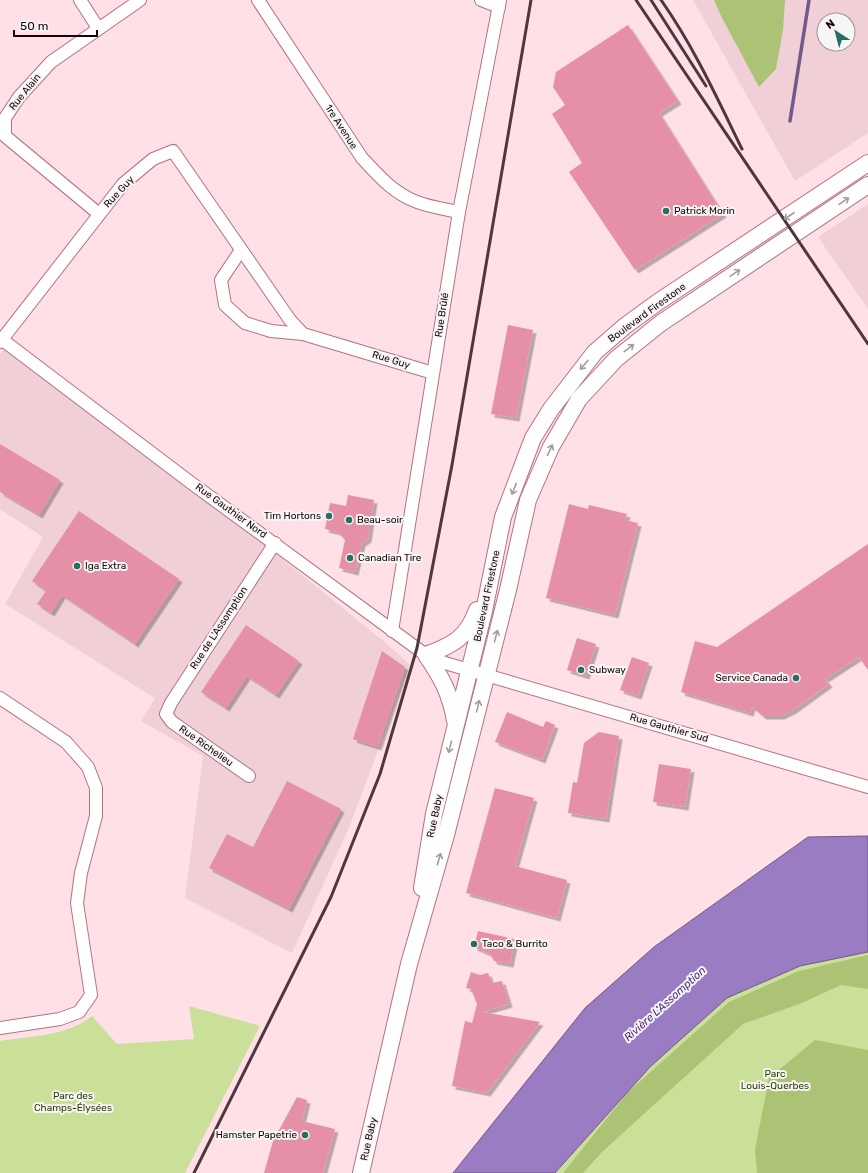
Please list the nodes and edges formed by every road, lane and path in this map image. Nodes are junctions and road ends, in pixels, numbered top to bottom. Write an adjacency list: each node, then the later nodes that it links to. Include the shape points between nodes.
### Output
1 (80, 0): 6 (street)
2 (140, 0): 6 (street, Rue Alain)
3 (258, 0): 9 (street, 1re Avenue, via 362,158 380,178 417,202)
4 (481, 0): 5 (street)
5 (499, 3): 9 (street, Rue Brûlé)
6 (98, 28): 10 (street, Rue Alain, via 51,62 19,98 5,118 5,136)
7 (868, 163): 16 (main road, Boulevard Firestone, one-way to 16, via 658,302 595,352 555,403 534,438 503,517)
8 (868, 185): 20 (main road, Boulevard Firestone, one-way to 8, via 528,500 551,447 579,399 616,359 661,323)
9 (459, 212): 14 (street, Rue Brûlé)
10 (99, 214): 11 (street, Rue Guy, via 123,184 153,159 173,151); 13 (street, Rue Guy)
11 (241, 250): 12 (street, Rue Guy, via 290,320); 12 (street, Rue Guy, via 221,280 225,305 245,323 271,331)
12 (303, 334): 14 (street, Rue Guy)
13 (1, 340): 15 (street, Rue Gauthier Nord)
14 (433, 373): 17 (street, Rue Brûlé)
15 (275, 543): 17 (street, Rue Gauthier Nord); 22 (street, Rue de L'Assomption)
16 (495, 557): 18 (main road, via 468,630 455,643); 19 (main road, Boulevard Firestone)
17 (392, 631): 18 (street, Rue Gauthier Nord)
18 (426, 655): 19 (street, Rue Gauthier Nord); 23 (main road, via 449,694)
19 (470, 669): 20 (street, Rue Gauthier Sud); 23 (main road, Rue Baby)
20 (486, 674): 25 (street, Rue Gauthier Sud); 26 (main road, Rue Baby, one-way to 20, via 446,835)
21 (0, 698): 27 (street, via 66,742 88,767 96,788 96,816 81,873 77,903 91,995 79,1012 60,1018)
22 (166, 714): 24 (street, Rue Richelieu, via 172,722)
23 (456, 725): 26 (main road, Rue Baby, one-way to 26, via 434,814)
24 (249, 776)
25 (868, 787)
26 (409, 964): 28 (main road, Rue Baby)
27 (0, 1028)
28 (361, 1173)

